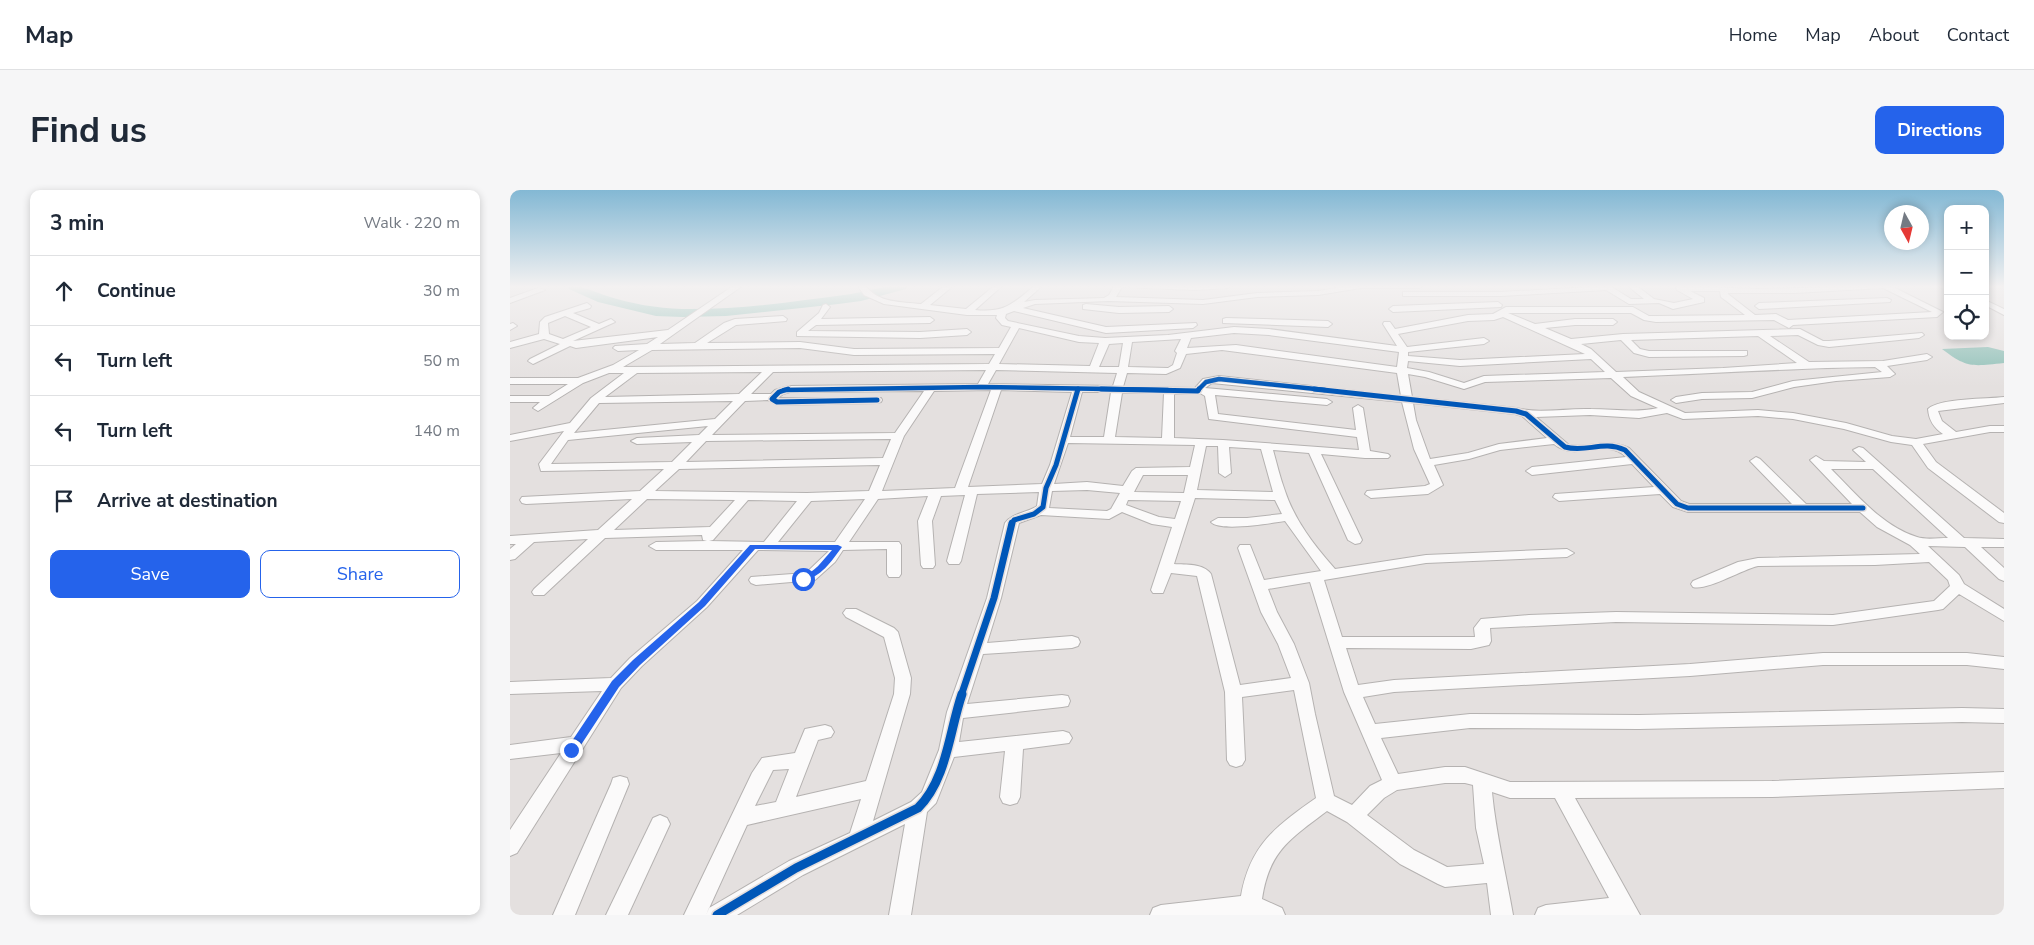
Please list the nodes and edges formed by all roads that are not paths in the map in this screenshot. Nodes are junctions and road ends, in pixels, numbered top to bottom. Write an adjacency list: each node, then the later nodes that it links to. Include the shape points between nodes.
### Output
1 (548, 320): 32 (street, via 544,322)
2 (581, 320): 23 (street)
3 (689, 320): 25 (street)
4 (769, 320): 41 (street, via 734,322)
5 (930, 320): 15 (street); 29 (street)
6 (971, 320): 18 (street)
7 (982, 320): 18 (street)
8 (1001, 320): 22 (street)
9 (1056, 320): 19 (street, via 1106,330)
10 (1454, 320): 49 (street, via 1390,328)
11 (1520, 320): 24 (street)
12 (1780, 320): 21 (street)
13 (1849, 320): 21 (street)
14 (611, 322): 23 (street)
15 (813, 322): 28 (street, via 800,334)
16 (1216, 322): 20 (street)
17 (1614, 322): 24 (street)
18 (973, 323): 29 (street); 47 (street)
19 (1201, 324)
20 (1328, 324)
21 (1786, 324): 26 (street)
22 (1016, 325): 35 (street, via 1078,339); 46 (street)
23 (598, 327): 39 (street)
24 (1534, 327): 38 (street)
25 (673, 331): 39 (street, via 586,344); 42 (street)
26 (1800, 332): 27 (street); 31 (street, via 1829,344)
27 (1760, 333): 33 (street); 55 (street)
28 (837, 335): 29 (street); 44 (street)
29 (920, 335)
30 (1187, 335): 34 (street); 36 (street, via 1241,330); 45 (street)
31 (1919, 335)
32 (544, 336): 39 (street); 40 (street)
33 (1623, 338): 38 (street); 48 (street, via 1637,351 1649,354)
34 (1128, 339): 35 (street); 61 (street)
35 (1105, 341): 60 (street)
36 (1353, 341): 49 (street); 53 (street)
37 (1484, 341): 49 (street)
38 (1570, 342): 50 (street)
39 (565, 343): 52 (street)
40 (510, 345)
41 (697, 346): 42 (street); 44 (street, via 800,345)
42 (649, 347): 43 (street); 58 (street)
43 (618, 348)
44 (824, 349): 47 (street)
45 (1180, 350): 53 (street, via 1204,351 1226,347); 61 (street, via 1177,366 1172,370)
46 (1003, 351): 47 (street); 56 (street)
47 (956, 352)
48 (1744, 353)
49 (1404, 354): 50 (street, via 1460,363); 62 (street)
50 (1594, 356): 63 (street)
51 (1927, 358): 54 (street)
52 (533, 361)
53 (1341, 362): 62 (street)
54 (1877, 364): 55 (street); 80 (street, via 1890,374 1793,384 1752,395)
55 (1807, 365): 63 (street, via 1723,372)
56 (994, 367): 57 (street); 60 (street); 66 (street)
57 (770, 369): 59 (street); 74 (street)
58 (608, 370): 59 (street); 65 (street)
59 (634, 370): 77 (street)
60 (1093, 370): 61 (street)
61 (1122, 370): 70 (street)
62 (1402, 371): 63 (street, via 1426,374 1464,386 1484,379); 79 (street)
63 (1614, 375): 85 (street, via 1635,394)
64 (510, 381): 65 (street)
65 (579, 381): 76 (street)
66 (981, 387): 67 (street); 68 (street)
67 (932, 388): 73 (street, via 788,389); 91 (street)
68 (997, 388): 69 (street); 120 (street)
69 (1078, 389): 70 (street); 96 (street)
70 (1117, 389): 71 (street); 99 (street)
71 (1170, 391): 72 (street); 100 (street)
72 (1201, 391): 79 (street, via 1205,381 1219,378); 82 (street); 90 (street, via 1210,395 1213,417)
73 (774, 396): 74 (street); 78 (street, via 772,401 777,402)
74 (744, 397): 77 (street); 87 (street)
75 (510, 399): 76 (street)
76 (550, 400): 83 (street)
77 (595, 400): 88 (street)
78 (877, 400)
79 (1408, 400): 86 (street, via 1490,407); 112 (street, via 1415,436)
80 (1676, 400)
81 (2004, 400): 92 (street, via 1933,409 1938,426)
82 (1327, 402)
83 (538, 408)
84 (1358, 408): 90 (street)
85 (1666, 410): 86 (street, via 1639,415 1590,412); 102 (street, via 1682,416 1758,413 1793,416)
86 (1526, 414): 97 (street)
87 (719, 422): 93 (street); 95 (street)
88 (572, 426): 93 (street); 94 (street)
89 (2004, 429): 92 (street)
90 (1361, 434): 107 (street)
91 (898, 436): 95 (street); 110 (street)
92 (1955, 436): 102 (street)
93 (566, 437): 113 (street, via 544,468)
94 (510, 438)
95 (703, 438): 98 (street); 113 (street)
96 (1063, 440): 99 (street); 118 (street)
97 (1556, 440): 109 (street, via 1572,449 1616,446); 112 (street, via 1499,447 1469,456)
98 (637, 441)
99 (1108, 441): 100 (street)
100 (1168, 442): 101 (street)
101 (1201, 442): 103 (street); 115 (street)
102 (1916, 442): 136 (street, via 1932,465)
103 (1223, 443): 104 (street); 117 (street)
104 (1266, 446): 105 (street); 127 (street)
105 (1313, 450): 107 (street); 143 (street)
106 (1860, 450): 114 (street)
107 (1365, 455): 108 (street)
108 (1384, 456)
109 (1635, 460): 116 (street); 119 (street)
110 (888, 461): 113 (street); 124 (street)
111 (1756, 461): 132 (street)
112 (1426, 462): 122 (street, via 1437,485 1434,488)
113 (677, 464): 123 (street)
114 (1877, 466): 133 (street, via 1819,463); 145 (street)
115 (1193, 471): 125 (street); 130 (street, via 1140,471)
116 (1532, 471)
117 (1225, 473)
118 (1046, 488): 120 (street); 130 (street, via 1087,486); 134 (street)
119 (1663, 490): 129 (street); 132 (street, via 1677,504 1688,508)
120 (966, 492): 121 (street); 156 (street)
121 (936, 493): 124 (street); 157 (street, via 925,521)
122 (1372, 494)
123 (642, 495): 126 (street); 131 (street); 140 (street)
124 (874, 495): 128 (street); 151 (street)
125 (1190, 495): 127 (street); 130 (street); 138 (street)
126 (745, 496): 128 (street); 139 (street)
127 (1280, 496): 135 (street)
128 (807, 497): 149 (street)
129 (1559, 497)
130 (1124, 498): 134 (street, via 1114,514 1105,516); 138 (street, via 1157,521)
131 (526, 500)
132 (1804, 508): 133 (street)
133 (1863, 508): 144 (street, via 1882,524)
134 (1040, 511): 172 (street, via 1012,523)
135 (1289, 517): 137 (street); 161 (street)
136 (2004, 519)
137 (1218, 522)
138 (1180, 524): 158 (street)
139 (713, 531): 140 (street); 147 (street)
140 (600, 534): 141 (street); 167 (street)
141 (530, 539): 142 (street); 154 (street)
142 (510, 540)
143 (1354, 540)
144 (1915, 542): 145 (street); 155 (street)
145 (1965, 543): 146 (street); 160 (street)
146 (2004, 543)
147 (702, 544): 148 (street); 150 (street)
148 (656, 546)
149 (768, 546): 150 (street); 151 (street)
150 (753, 547): 175 (street, via 702,604)
151 (838, 547): 159 (street, via 894,544); 162 (street, via 810,577)
152 (1245, 548): 164 (street)
153 (1567, 553): 161 (street, via 1426,559)
154 (510, 556)
155 (1932, 558): 163 (street, via 1758,562); 165 (street, via 1954,578)
156 (954, 561)
157 (928, 565)
158 (1166, 568): 166 (street); 177 (street, via 1204,574)
159 (894, 574)
160 (2004, 576)
161 (1324, 577): 164 (street); 171 (street)
162 (756, 580)
163 (1698, 584)
164 (1259, 586): 174 (street)
165 (1958, 587): 169 (street); 171 (street, via 1938,604 1848,618 1642,616 1524,620 1486,623 1482,628 1483,641 1471,643)
166 (1158, 590)
167 (539, 592)
168 (851, 613): 195 (street, via 889,632 903,678 902,694)
169 (2004, 616)
170 (1072, 642): 172 (street)
171 (1338, 642): 178 (street)
172 (978, 649): 180 (street)
173 (2004, 663): 178 (street, via 1966,659 1823,659 1690,670 1394,686)
174 (1301, 683): 177 (street); 198 (street)
175 (615, 684): 176 (street); 186 (street)
176 (510, 688)
177 (1233, 692): 190 (street)
178 (1352, 692): 183 (street)
179 (1062, 701): 180 (street)
180 (956, 712): 187 (street)
181 (2003, 718): 183 (street, via 1962,715 1639,722 1470,721)
182 (825, 732): 189 (street, via 811,734)
183 (1370, 732): 193 (street)
184 (1063, 738): 185 (street)
185 (1015, 743): 187 (street); 197 (street)
186 (576, 744): 188 (street); 205 (street)
187 (948, 750): 200 (street, via 929,798)
188 (510, 752)
189 (801, 760): 199 (street); 202 (street, via 768,763)
190 (1236, 760)
191 (2004, 780): 196 (street, via 1813,788)
192 (1482, 782): 193 (street, via 1465,775 1445,775); 196 (street, via 1510,790); 206 (street, via 1486,828)
193 (1393, 783): 201 (street, via 1377,792)
194 (620, 784): 209 (street)
195 (872, 788): 199 (street); 204 (street)
196 (1560, 790): 208 (street)
197 (1010, 797)
198 (1326, 801): 201 (street); 207 (street, via 1276,837 1253,880)
199 (783, 807): 202 (street)
200 (918, 808): 204 (street); 213 (street)
201 (1354, 816): 206 (street, via 1407,857 1444,877)
202 (740, 818): 211 (street)
203 (660, 824): 210 (street)
204 (858, 839): 212 (street, via 796,868)
205 (511, 844)
206 (1496, 873): 216 (street)
207 (1250, 906): 214 (street); 215 (street)
208 (1627, 911): 217 (street)
209 (564, 915)
210 (617, 915)
211 (695, 915)
212 (717, 915)
213 (900, 915)
214 (1161, 915)
215 (1274, 915)
216 (1502, 915)
217 (1546, 915)

